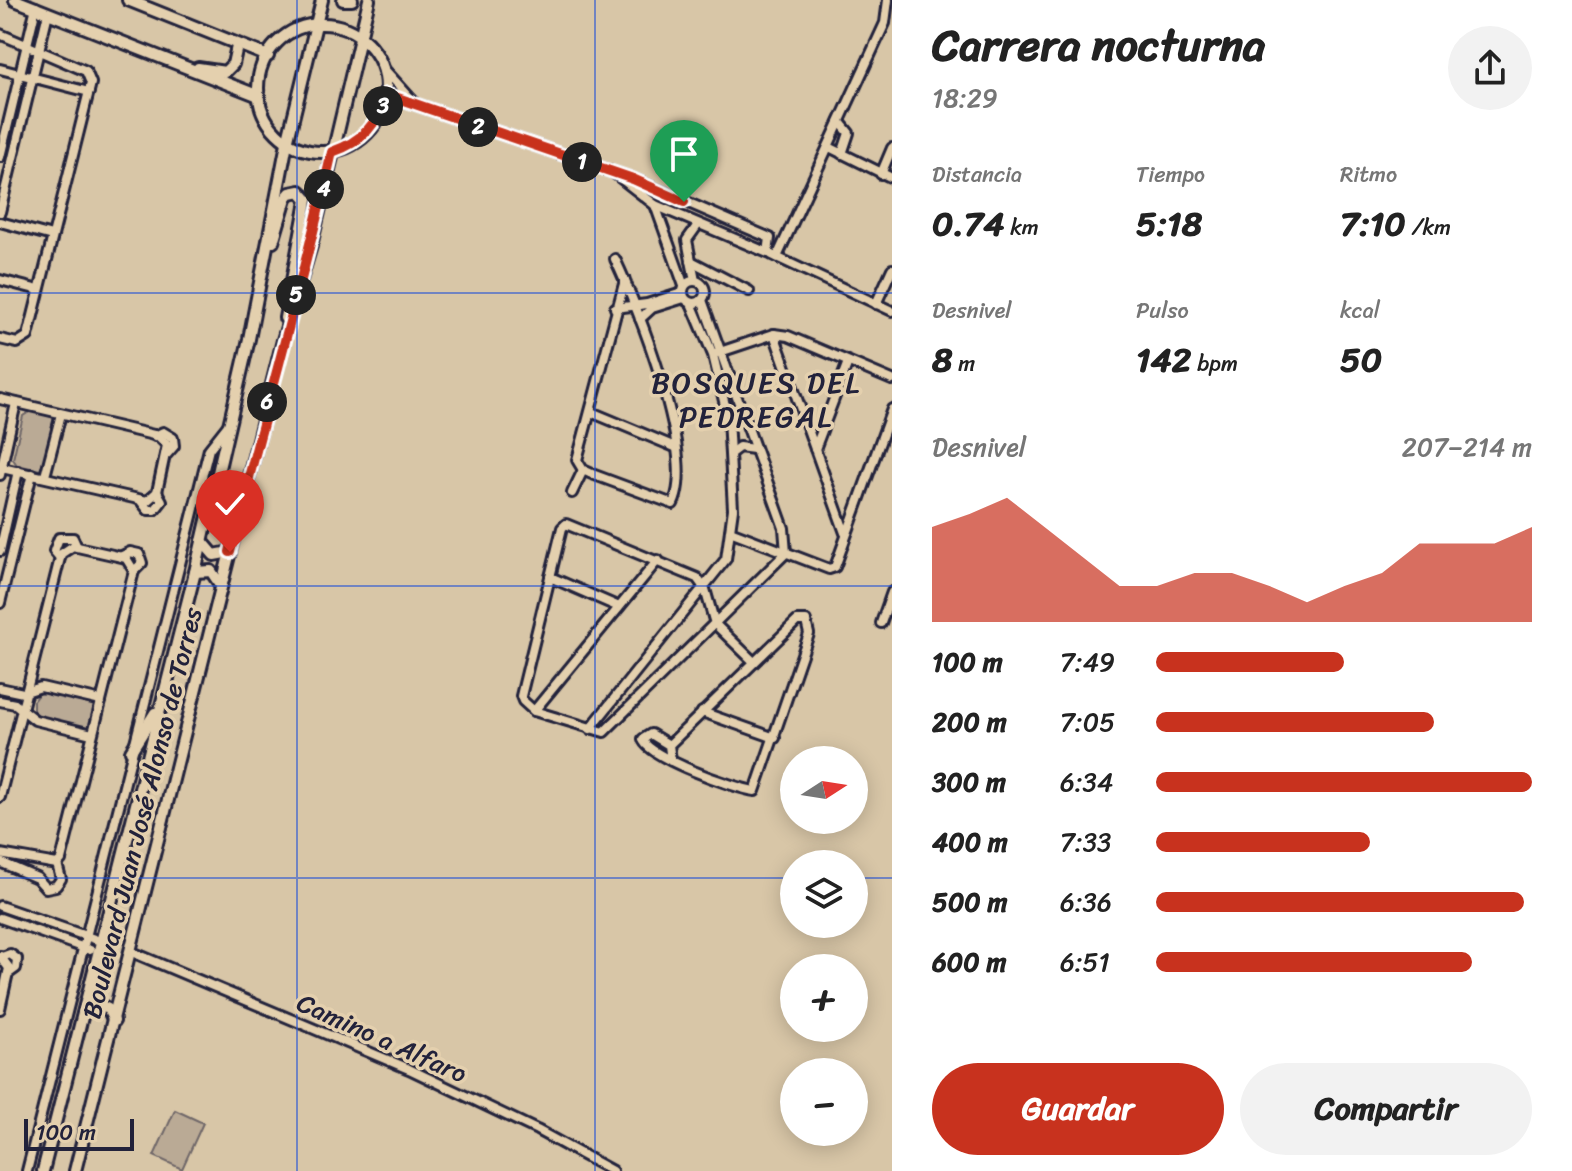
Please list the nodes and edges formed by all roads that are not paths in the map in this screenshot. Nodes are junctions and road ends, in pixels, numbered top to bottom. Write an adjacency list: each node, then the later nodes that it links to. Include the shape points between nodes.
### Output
1 (15, 0): 8 (main road)
2 (128, 0): 14 (main road)
3 (322, 0): 10 (main road, Boulevard Juan José Alonso de Torres)
4 (343, 0): 5 (main road)
5 (352, 0)
6 (369, 0): 12 (main road, Boulevard Juan José Alonso de Torres)
7 (888, 0): 26 (street, via 885,23)
8 (36, 7): 9 (main road); 13 (street)
9 (48, 13): 15 (street); 17 (main road)
10 (314, 25): 12 (main road); 16 (main road, via 285,37); 27 (main road, Boulevard Juan José Alonso de Torres)
11 (0, 34): 13 (street)
12 (359, 35): 19 (main road); 30 (main road, Boulevard Juan José Alonso de Torres)
13 (27, 44): 15 (street); 20 (street)
14 (237, 46): 16 (main road); 17 (main road, via 225,72)
15 (39, 50): 21 (street); 22 (street, via 86,71)
16 (268, 56): 24 (main road)
17 (169, 63): 24 (main road)
18 (0, 69): 20 (street)
19 (385, 70): 23 (main road); 25 (street)
20 (20, 74): 21 (street); 32 (street)
21 (33, 78): 22 (street); 37 (street)
22 (89, 92): 40 (street)
23 (386, 94): 25 (street); 30 (main road, via 368,131)
24 (259, 96): 27 (main road, via 269,124)
25 (420, 106): 33 (street)
26 (840, 122): 28 (street); 31 (street, via 849,133)
27 (287, 143): 30 (main road, via 308,153); 50 (main road, Boulevard Juan José Alonso de Torres)
28 (829, 147): 31 (street); 43 (street)
29 (892, 148): 34 (street)
30 (332, 152): 63 (main road, Boulevard Juan José Alonso de Torres)
31 (842, 154): 34 (street)
32 (0, 157)
33 (614, 173): 36 (street); 43 (street, via 766,236 772,241)
34 (881, 174): 35 (street)
35 (892, 178)
36 (655, 205): 39 (street); 42 (street)
37 (0, 212)
38 (0, 222): 40 (street)
39 (697, 226): 41 (street); 43 (street)
40 (52, 236): 52 (street)
41 (687, 240): 42 (street); 45 (street)
42 (668, 242): 54 (street)
43 (772, 255): 57 (street)
44 (615, 259): 49 (street)
45 (691, 261): 47 (street); 51 (street)
46 (892, 269): 57 (street)
47 (715, 273): 51 (street); 53 (street)
48 (0, 280): 52 (street)
49 (625, 280): 56 (street); 58 (street)
50 (260, 282): 63 (main road, via 286,198 300,191 307,199 287,292); 72 (main road, Boulevard Juan José Alonso de Torres)
51 (699, 284): 54 (street); 55 (street)
52 (39, 290): 62 (street, via 28,336 17,343)
53 (749, 291)
54 (685, 295): 55 (street); 56 (street); 60 (street, via 652,308); 64 (street)
55 (702, 300): 64 (street)
56 (633, 304): 58 (street); 60 (street)
57 (876, 304): 59 (street)
58 (615, 308): 70 (street)
59 (892, 311)
60 (640, 319): 75 (street, via 665,389)
61 (774, 334): 64 (street); 65 (street); 77 (street)
62 (0, 339)
63 (283, 340): 93 (main road, Boulevard Juan José Alonso de Torres)
64 (717, 353): 73 (street); 74 (street)
65 (848, 362): 66 (street); 77 (street)
66 (892, 380)
67 (0, 399): 68 (street)
68 (16, 403): 71 (street); 81 (street)
69 (892, 409): 90 (street)
70 (591, 412): 75 (street); 79 (street, via 577,460)
71 (61, 414): 83 (street); 83 (street, via 165,441 157,492 151,500 141,501)
72 (229, 425): 91 (main road, Boulevard Juan José Alonso de Torres); 122 (street, via 209,449)
73 (747, 430): 74 (street, via 741,439); 76 (street)
74 (730, 437): 78 (street)
75 (675, 447): 79 (street, via 673,504)
76 (754, 449): 78 (street, via 739,447); 94 (street, via 784,528)
77 (815, 450): 90 (street)
78 (731, 453): 89 (street)
79 (583, 470): 84 (street)
80 (18, 471): 81 (street); 82 (street); 85 (street)
81 (1, 472)
82 (32, 474): 83 (street); 86 (street)
83 (45, 476)
84 (572, 493)
85 (11, 503): 86 (street); 87 (street)
86 (24, 506): 88 (street)
87 (7, 521): 88 (street); 92 (street)
88 (19, 524): 97 (street)
89 (730, 531): 94 (street); 101 (street, via 723,565)
90 (845, 533): 94 (street, via 832,569)
91 (202, 541): 93 (main road, via 214,555); 96 (main road, Boulevard Juan José Alonso de Torres)
92 (0, 551)
93 (230, 552): 99 (main road, Boulevard Juan José Alonso de Torres)
94 (786, 553): 106 (street)
95 (658, 560): 98 (street, via 566,524); 101 (street, via 697,578); 104 (street)
96 (195, 572): 99 (main road, via 211,571); 114 (main road, Boulevard Juan José Alonso de Torres)
97 (3, 574): 100 (street)
98 (550, 577): 104 (street); 116 (street, via 521,696)
99 (221, 586): 133 (main road, Boulevard Juan José Alonso de Torres)
100 (2, 587): 103 (street)
101 (705, 589): 106 (street); 108 (street)
102 (892, 592): 105 (street)
103 (0, 603)
104 (619, 607): 116 (street)
105 (881, 623)
106 (715, 624): 107 (street); 110 (street)
107 (754, 662): 117 (street); 120 (street, via 797,621 806,621 809,634)
108 (633, 678): 110 (street); 118 (street)
109 (0, 688): 111 (street)
110 (647, 689): 118 (street, via 604,732)
111 (28, 690): 113 (street, via 41,687); 113 (street, via 60,558 66,547 77,547 122,556 134,571); 115 (street)
112 (0, 701): 115 (street)
113 (101, 701): 119 (street)
114 (158, 708): 122 (main road); 131 (main road, Boulevard Juan José Alonso de Torres)
115 (22, 710): 119 (street, via 35,720); 124 (street)
116 (534, 711): 118 (street)
117 (702, 712): 120 (street); 121 (street)
118 (590, 729)
119 (92, 734): 127 (street)
120 (775, 738): 123 (street, via 755,791)
121 (669, 745): 123 (street); 123 (street, via 651,734 643,739 648,749)
122 (131, 751): 130 (street)
123 (671, 761)
124 (0, 797)
125 (0, 854): 127 (street)
126 (0, 862): 127 (street, via 37,878 46,888 61,879)
127 (57, 864)
128 (0, 906): 130 (street)
129 (0, 918): 132 (street)
130 (89, 937): 131 (street); 132 (street)
131 (102, 948): 132 (street); 136 (main road, Boulevard Juan José Alonso de Torres)
132 (86, 949): 138 (street)
133 (132, 952): 137 (main road, Boulevard Juan José Alonso de Torres); 141 (street, Camino a Alfaro, via 409,1069)
134 (1, 957): 135 (street, via 9,973)
135 (0, 1009)
136 (87, 1011): 137 (main road, via 102,1006); 139 (main road, Boulevard Juan José Alonso de Torres)
137 (114, 1021): 140 (main road, Boulevard Juan José Alonso de Torres)
138 (27, 1171)
139 (43, 1171)
140 (75, 1171)
141 (612, 1171)

